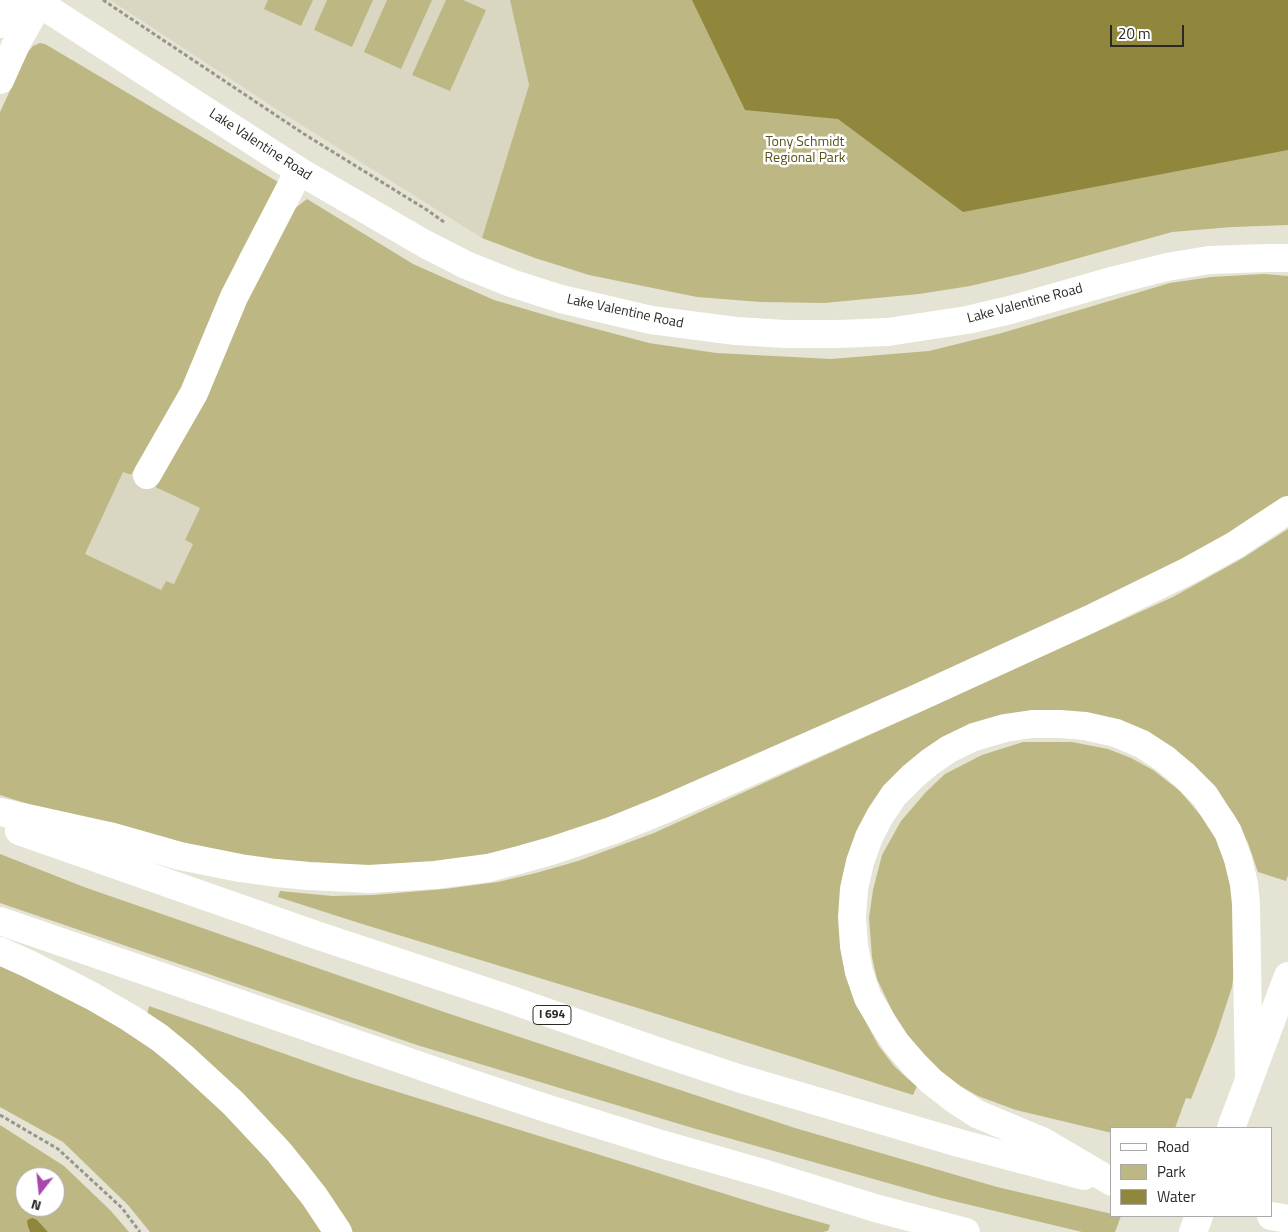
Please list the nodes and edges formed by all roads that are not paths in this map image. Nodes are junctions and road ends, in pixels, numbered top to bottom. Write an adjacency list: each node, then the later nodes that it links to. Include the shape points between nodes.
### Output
1 (11, 0): 3 (main road)
2 (38, 1): 4 (main road); 5 (main road, Lake Valentine Road)
3 (0, 24)
4 (0, 80)
5 (299, 171): 6 (main road, Lake Valentine Road, via 425,244 511,283 561,299 650,320 736,331 786,334 888,332 1002,312 1167,267 1209,260); 7 (main road, via 234,297 194,393)
6 (1288, 258)
7 (147, 475)
8 (1288, 510): 9 (main road, via 1235,545 1188,570 922,696 611,831 551,852 488,868 369,879 276,873 180,856 113,837)
9 (0, 812)
10 (0, 825): 17 (main road, I 694, via 738,1078 958,1143)
11 (0, 922): 22 (main road, via 552,1110 875,1208)
12 (0, 951): 21 (main road, via 92,996 183,1056 279,1152)
13 (1288, 976): 14 (main road)
14 (1249, 1080): 15 (main road); 16 (main road, via 1244,884 1228,832 1205,796 1185,776 1142,744 1116,733 1060,724 1032,724 982,734 930,762 894,795 869,837 860,862 852,917 859,972 868,998 896,1043 920,1070 954,1099 977,1114 1044,1142)
15 (1231, 1127)
16 (1110, 1181)
17 (1110, 1182)
18 (1199, 1217): 23 (main road)
19 (1273, 1217): 20 (main road)
20 (1288, 1221): 24 (main road)
21 (338, 1232)
22 (966, 1232)
23 (1193, 1232)
24 (1284, 1232)

